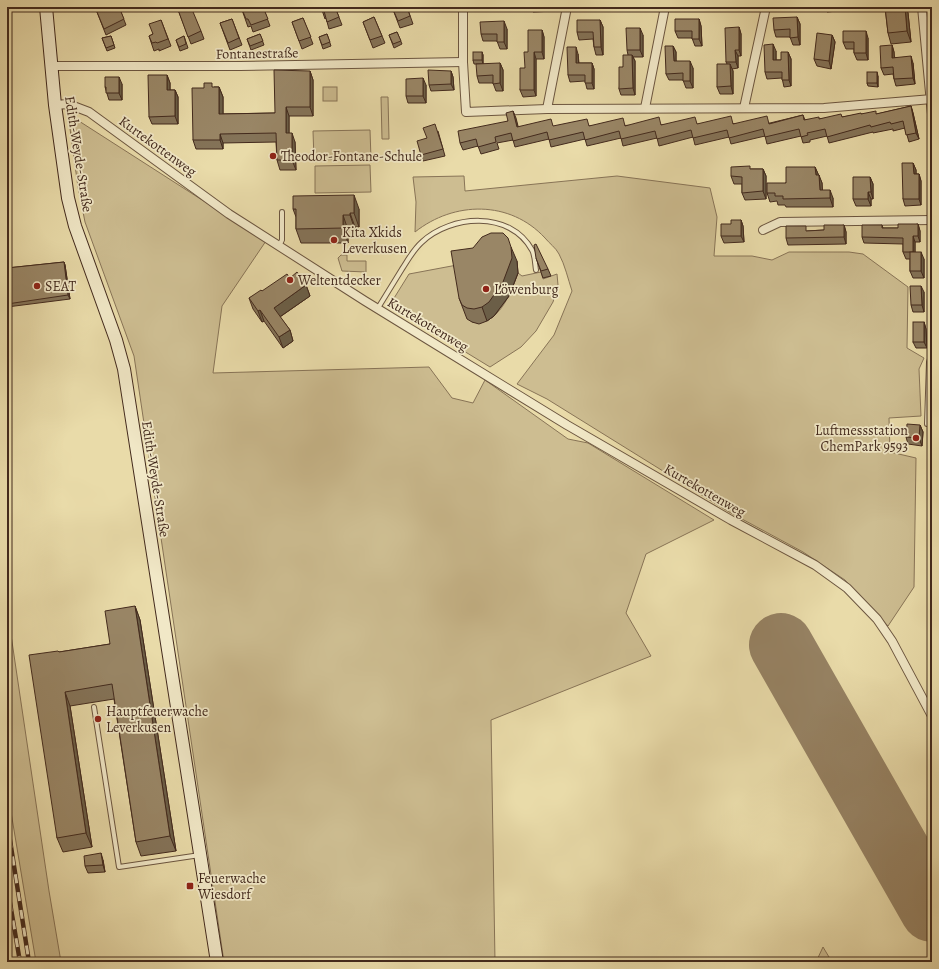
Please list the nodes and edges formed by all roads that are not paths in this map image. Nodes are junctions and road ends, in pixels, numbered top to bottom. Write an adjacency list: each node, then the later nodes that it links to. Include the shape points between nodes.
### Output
1 (46, 7): 8 (street, Edith-Weyde-Straße)
2 (463, 7): 7 (street)
3 (567, 7): 13 (street)
4 (665, 7): 11 (street)
5 (766, 7): 12 (street)
6 (922, 7): 9 (street)
7 (463, 62): 8 (street, Fontanestraße); 13 (street, via 466,112)
8 (51, 66): 10 (street, Edith-Weyde-Straße)
9 (931, 99): 12 (street, via 824,108); 14 (street)
10 (55, 104): 18 (street, Kurtekottenweg, via 68,104 89,112 229,214); 25 (street, Edith-Weyde-Straße, via 73,219 124,369)
11 (645, 108): 12 (street); 13 (street)
12 (744, 108)
13 (547, 109)
14 (932, 114)
15 (282, 212): 18 (lane, via 282,240)
16 (932, 220): 17 (street, via 780,222)
17 (763, 230)
18 (279, 246): 20 (street, Kurtekottenweg)
19 (536, 270): 20 (lane, via 532,250 522,236 508,228 484,221 454,224 436,231 421,242)
20 (378, 308): 24 (street, Kurtekottenweg, via 567,425 731,520 815,565 847,588 877,619 892,641)
21 (932, 352): 22 (lane, via 929,362)
22 (927, 424)
23 (94, 707): 25 (lane, via 119,867)
24 (932, 716)
25 (200, 855): 26 (street, Edith-Weyde-Straße)
26 (217, 962)

